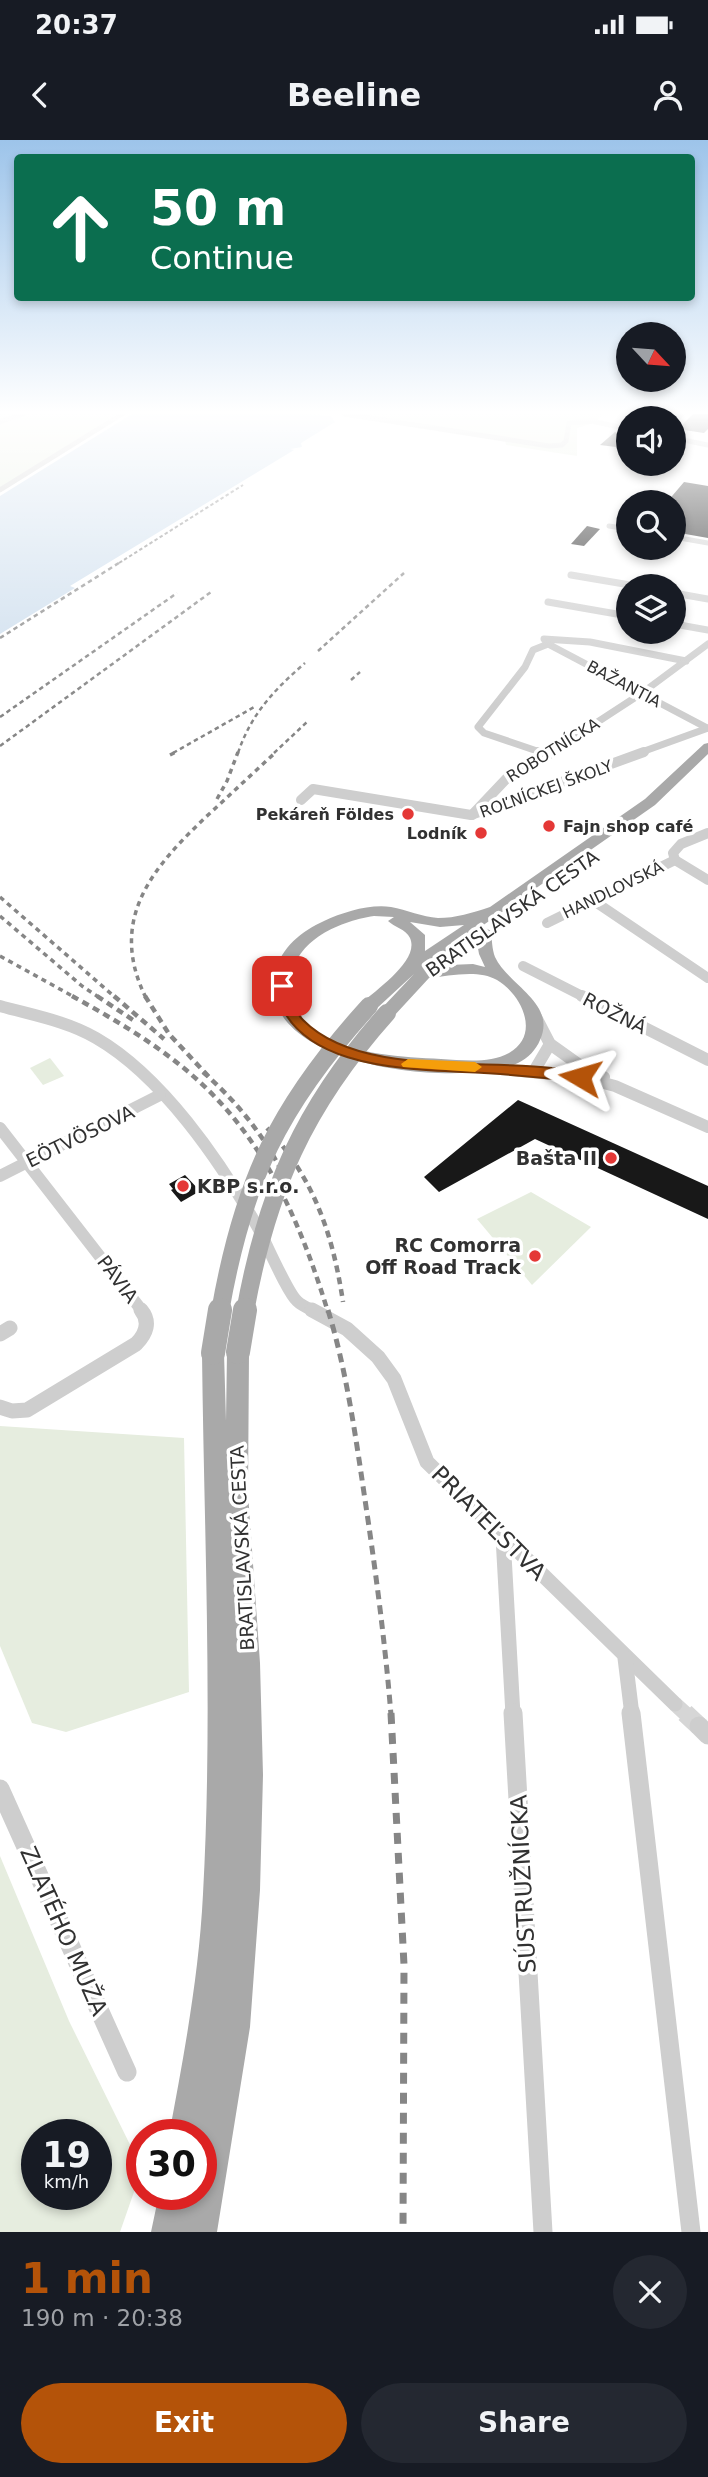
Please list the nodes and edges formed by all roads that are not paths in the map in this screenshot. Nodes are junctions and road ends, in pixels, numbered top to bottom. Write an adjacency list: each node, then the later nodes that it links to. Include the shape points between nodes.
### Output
1 (609, 526): 2 (street)
2 (616, 527)
3 (686, 539): 4 (street)
4 (708, 543)
5 (571, 575): 6 (street)
6 (616, 583)
7 (686, 595): 8 (street)
8 (708, 599)
9 (548, 602): 10 (street)
10 (616, 614)
11 (686, 626): 12 (street)
12 (708, 631)
13 (547, 641): 15 (street, via 572,639); 16 (street, BAŽANTIA); 19 (street, via 533,650 478,727)
14 (708, 644): 15 (street, ROBOTNÍCKA)
15 (686, 661): 16 (street, ROBOTNÍCKA)
16 (642, 693): 17 (street, BAŽANTIA); 19 (street, ROBOTNÍCKA)
17 (707, 728): 22 (street, ROĽNÍCKEJ ŠKOLY)
18 (708, 747): 27 (main road, BRATISLAVSKÁ CESTA, via 650,802)
19 (548, 755): 22 (street, ROBOTNÍCKA, via 508,777)
20 (708, 763): 30 (main road, BRATISLAVSKÁ CESTA, via 622,836)
21 (302, 800): 22 (street, ROĽNÍCKEJ ŠKOLY, via 313,789)
22 (471, 815)
23 (708, 833): 24 (street, HANDLOVSKÁ, via 681,844 673,853)
24 (675, 860): 25 (street); 26 (street, HANDLOVSKÁ)
25 (708, 880)
26 (594, 901): 29 (street, HANDLOVSKÁ); 34 (street)
27 (494, 911): 28 (main road, via 467,921 446,922 385,911); 32 (main road, BRATISLAVSKÁ CESTA)
28 (361, 915): 32 (main road, via 399,922 416,931); 40 (main road, via 322,927 290,955 282,986 297,1023 326,1043 376,1061)
29 (547, 922)
30 (483, 931): 32 (main road, BRATISLAVSKÁ CESTA); 33 (main road, via 488,959)
31 (523, 966): 39 (street, ROŽNÁ)
32 (417, 971): 33 (main road, via 472,969); 48 (main road, BRATISLAVSKÁ CESTA, bridge, via 378,1009 288,1157)
33 (501, 976): 36 (main road)
34 (708, 978)
35 (0, 1006): 43 (street, PRIATEĽSTVA, via 94,1037 133,1064)
36 (532, 1009): 37 (street); 38 (main road, via 535,1029)
37 (550, 1044): 41 (street); 42 (street, via 578,1064)
38 (528, 1047): 40 (main road, via 512,1058); 41 (street)
39 (708, 1060)
40 (481, 1067): 41 (street)
41 (534, 1071): 42 (street, via 580,1077)
42 (636, 1093): 44 (street)
43 (160, 1095): 46 (street, EÖTVÖSOVA); 50 (street, PRIATEĽSTVA, via 215,1157 296,1301 347,1329 378,1357 394,1379 427,1462)
44 (708, 1127)
45 (0, 1128): 46 (street, PÁVIA)
46 (28, 1162): 47 (street, EÖTVÖSOVA); 49 (street, PÁVIA, via 146,1316 147,1328 136,1344 27,1410)
47 (0, 1176)
48 (225, 1352): 55 (main road, BRATISLAVSKÁ CESTA, via 218,1896 203,2041); 58 (main road, BRATISLAVSKÁ CESTA, via 247,1663 249,1775 234,2027)
49 (0, 1407)
50 (503, 1537): 51 (street, PRIATEĽSTVA); 59 (street, SÚSTRUŽNÍCKA)
51 (625, 1658): 52 (street, PRIATEĽSTVA); 60 (street)
52 (675, 1704)
53 (0, 1789): 54 (street, ZLATÉHO MUŽA)
54 (127, 2072)
55 (189, 2119)
56 (173, 2210): 57 (main road)
57 (168, 2232)
58 (200, 2232)
59 (543, 2232)
60 (691, 2232)

